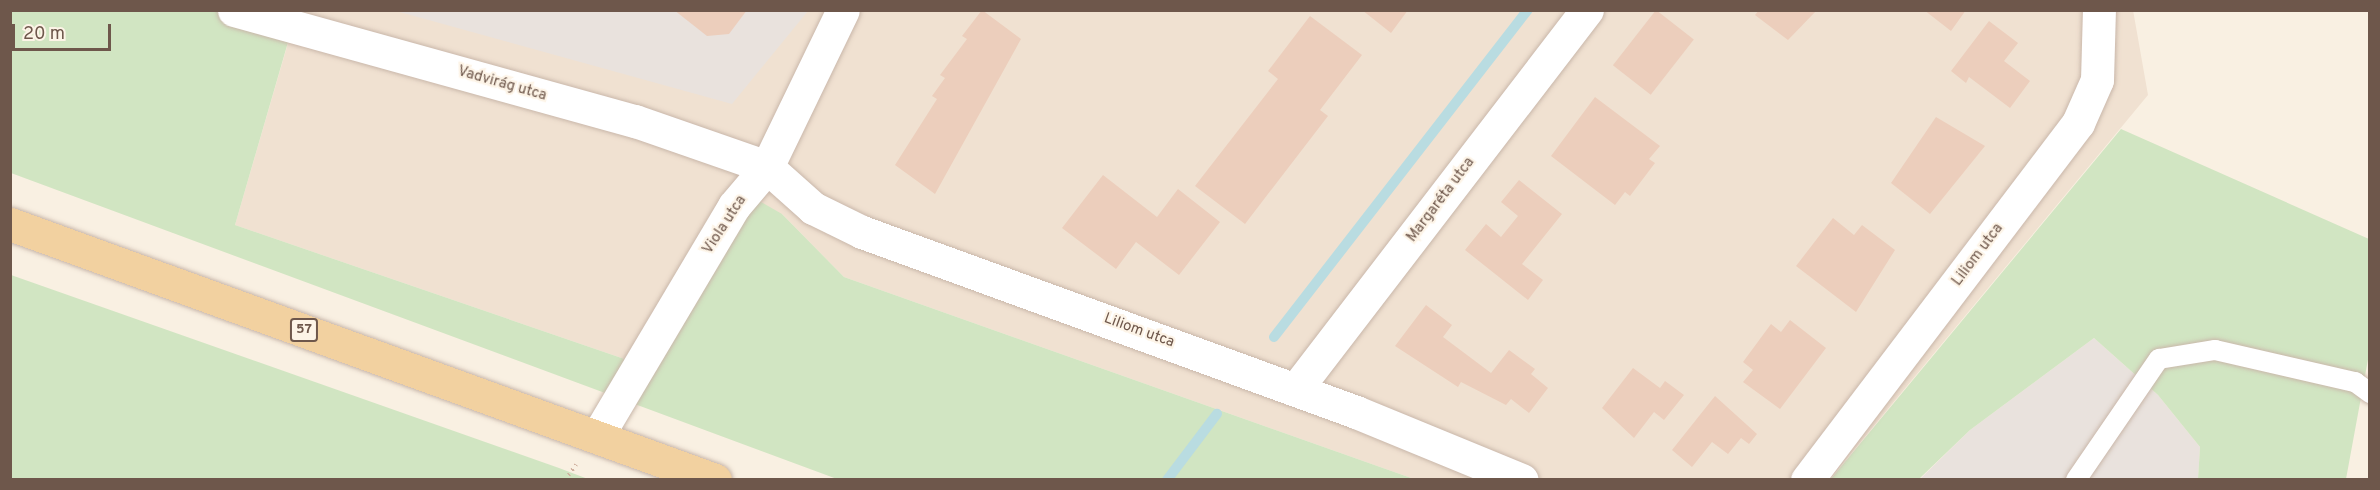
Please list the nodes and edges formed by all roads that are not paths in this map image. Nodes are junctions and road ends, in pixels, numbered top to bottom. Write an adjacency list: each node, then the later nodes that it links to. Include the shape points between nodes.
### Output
1 (234, 10): 5 (street, Vadvirág utca, via 635,122)
2 (843, 10): 5 (street, Viola utca)
3 (1587, 10): 7 (street, Margaréta utca)
4 (2099, 10): 12 (street, Liliom utca, via 2103,28 2097,80 2078,123)
5 (767, 167): 7 (street, Liliom utca, via 813,207 862,232); 9 (street, Viola utca, via 734,206)
6 (10, 224): 9 (main road, 57)
7 (1296, 389): 11 (street, Liliom utca)
8 (2370, 393): 13 (lane, via 2355,382 2215,350 2159,359)
9 (598, 435): 10 (main road, 57)
10 (716, 480)
11 (1522, 480)
12 (1807, 480)
13 (2076, 480)

